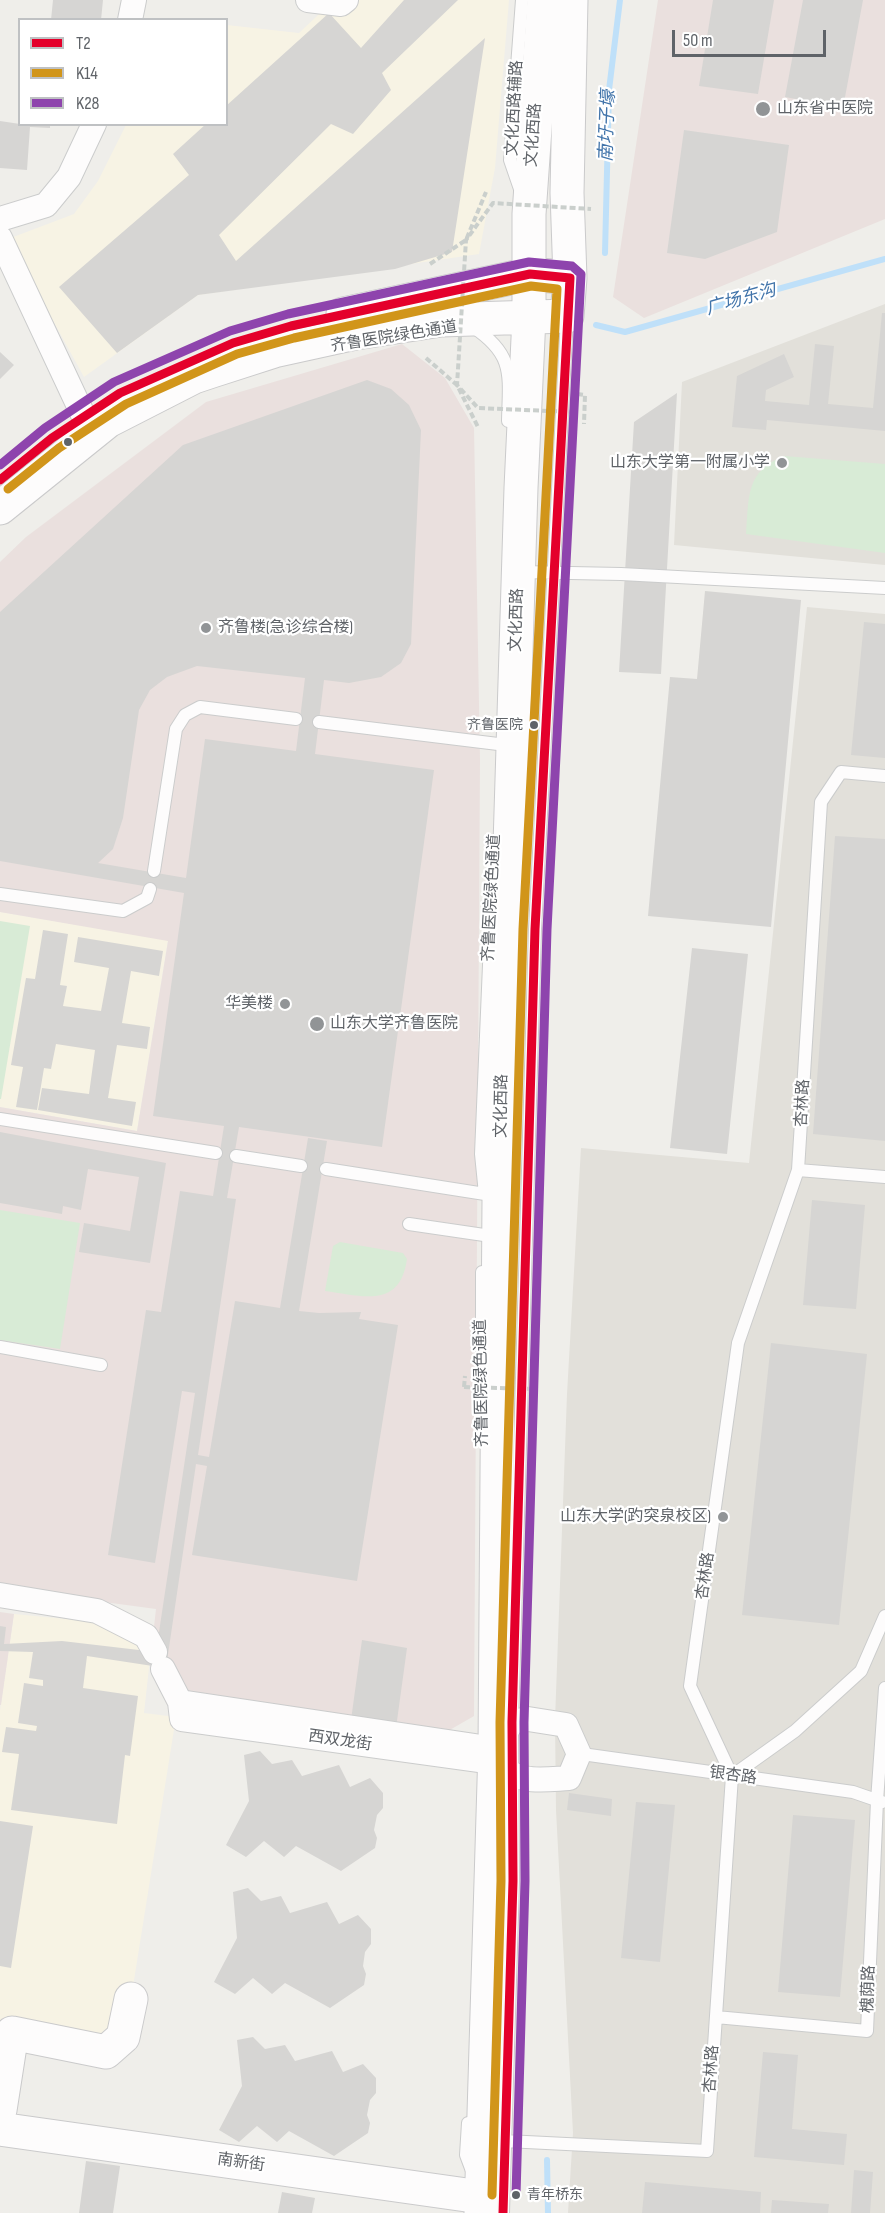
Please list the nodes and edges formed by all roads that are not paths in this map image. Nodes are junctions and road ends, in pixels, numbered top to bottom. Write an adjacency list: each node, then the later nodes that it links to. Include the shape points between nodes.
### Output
1 (134, 0): 7 (street)
2 (308, 0): 3 (street, via 341,4)
3 (346, 0)
4 (522, 0): 9 (lane, 文化西路辅路, via 510,160)
5 (544, 0): 9 (main road, 文化西路)
6 (571, 0): 13 (main road, 文化西路, via 567,193)
7 (130, 18)
8 (93, 126): 10 (street, via 69,177 46,205)
9 (529, 214): 12 (main road, 文化西路)
10 (0, 219)
11 (0, 238): 17 (street)
12 (530, 274): 13 (main road); 15 (main road, 文化西路); 17 (main road, via 291,326 233,343 120,393)
13 (570, 278): 14 (main road, 文化西路)
14 (567, 316): 15 (main road); 22 (lane)
15 (529, 317): 16 (main road, via 441,320 356,333 274,351); 21 (main road, 文化西路)
16 (212, 371): 18 (lane, 齐鲁医院绿色通道, via 342,344 471,326 503,354 509,377); 20 (main road, via 108,421)
17 (84, 417): 19 (main road)
18 (508, 435)
19 (0, 480)
20 (0, 508)
21 (519, 572): 22 (lane); 49 (main road, 文化西路, via 499,1201)
22 (553, 573): 23 (lane); 49 (lane, via 535,929)
23 (885, 588)
24 (296, 719): 28 (lane, via 200,707 185,716 176,729)
25 (319, 722): 26 (lane)
26 (498, 744)
27 (885, 776): 37 (lane, 杏林路, via 841,772 821,802)
28 (154, 872)
29 (493, 883): 39 (lane, 齐鲁医院绿色通道, via 481,1154)
30 (150, 889): 31 (lane, via 147,898 123,911)
31 (0, 894)
32 (0, 1119): 33 (lane)
33 (216, 1153)
34 (236, 1156): 35 (lane)
35 (300, 1166)
36 (326, 1169): 39 (lane)
37 (798, 1170): 38 (lane); 51 (lane, 杏林路, via 738,1343 690,1686)
38 (885, 1177)
39 (485, 1194): 40 (lane, 齐鲁医院绿色通道)
40 (485, 1208)
41 (409, 1224): 44 (lane, 齐鲁医院绿色通道, via 483,1242)
42 (0, 1347): 43 (lane)
43 (101, 1365)
44 (482, 1390)
45 (483, 1521): 49 (lane)
46 (0, 1595): 49 (street, 西双龙街, via 97,1611 146,1636 180,1702 182,1719)
47 (885, 1616): 51 (lane, via 861,1671 795,1731)
48 (885, 1688): 52 (lane, 槐荫路)
49 (505, 1752): 50 (street, via 569,1778); 50 (street, via 566,1725); 54 (lane); 60 (lane, via 513,1881); 61 (main road, 文化西路)
50 (580, 1754): 51 (lane, 银杏路)
51 (732, 1776): 52 (lane, 银杏路, via 853,1792); 55 (lane, 杏林路)
52 (881, 1802): 55 (lane, 槐荫路, via 867,2031)
53 (131, 1999): 56 (main road, via 123,2037 106,2052)
54 (474, 2005)
55 (716, 2017): 60 (lane, 杏林路, via 707,2151)
56 (6, 2032): 58 (main road)
57 (468, 2109): 61 (lane, via 466,2155)
58 (0, 2110)
59 (0, 2129): 61 (main road, 南新街)
60 (506, 2141): 61 (lane)
61 (488, 2208)

